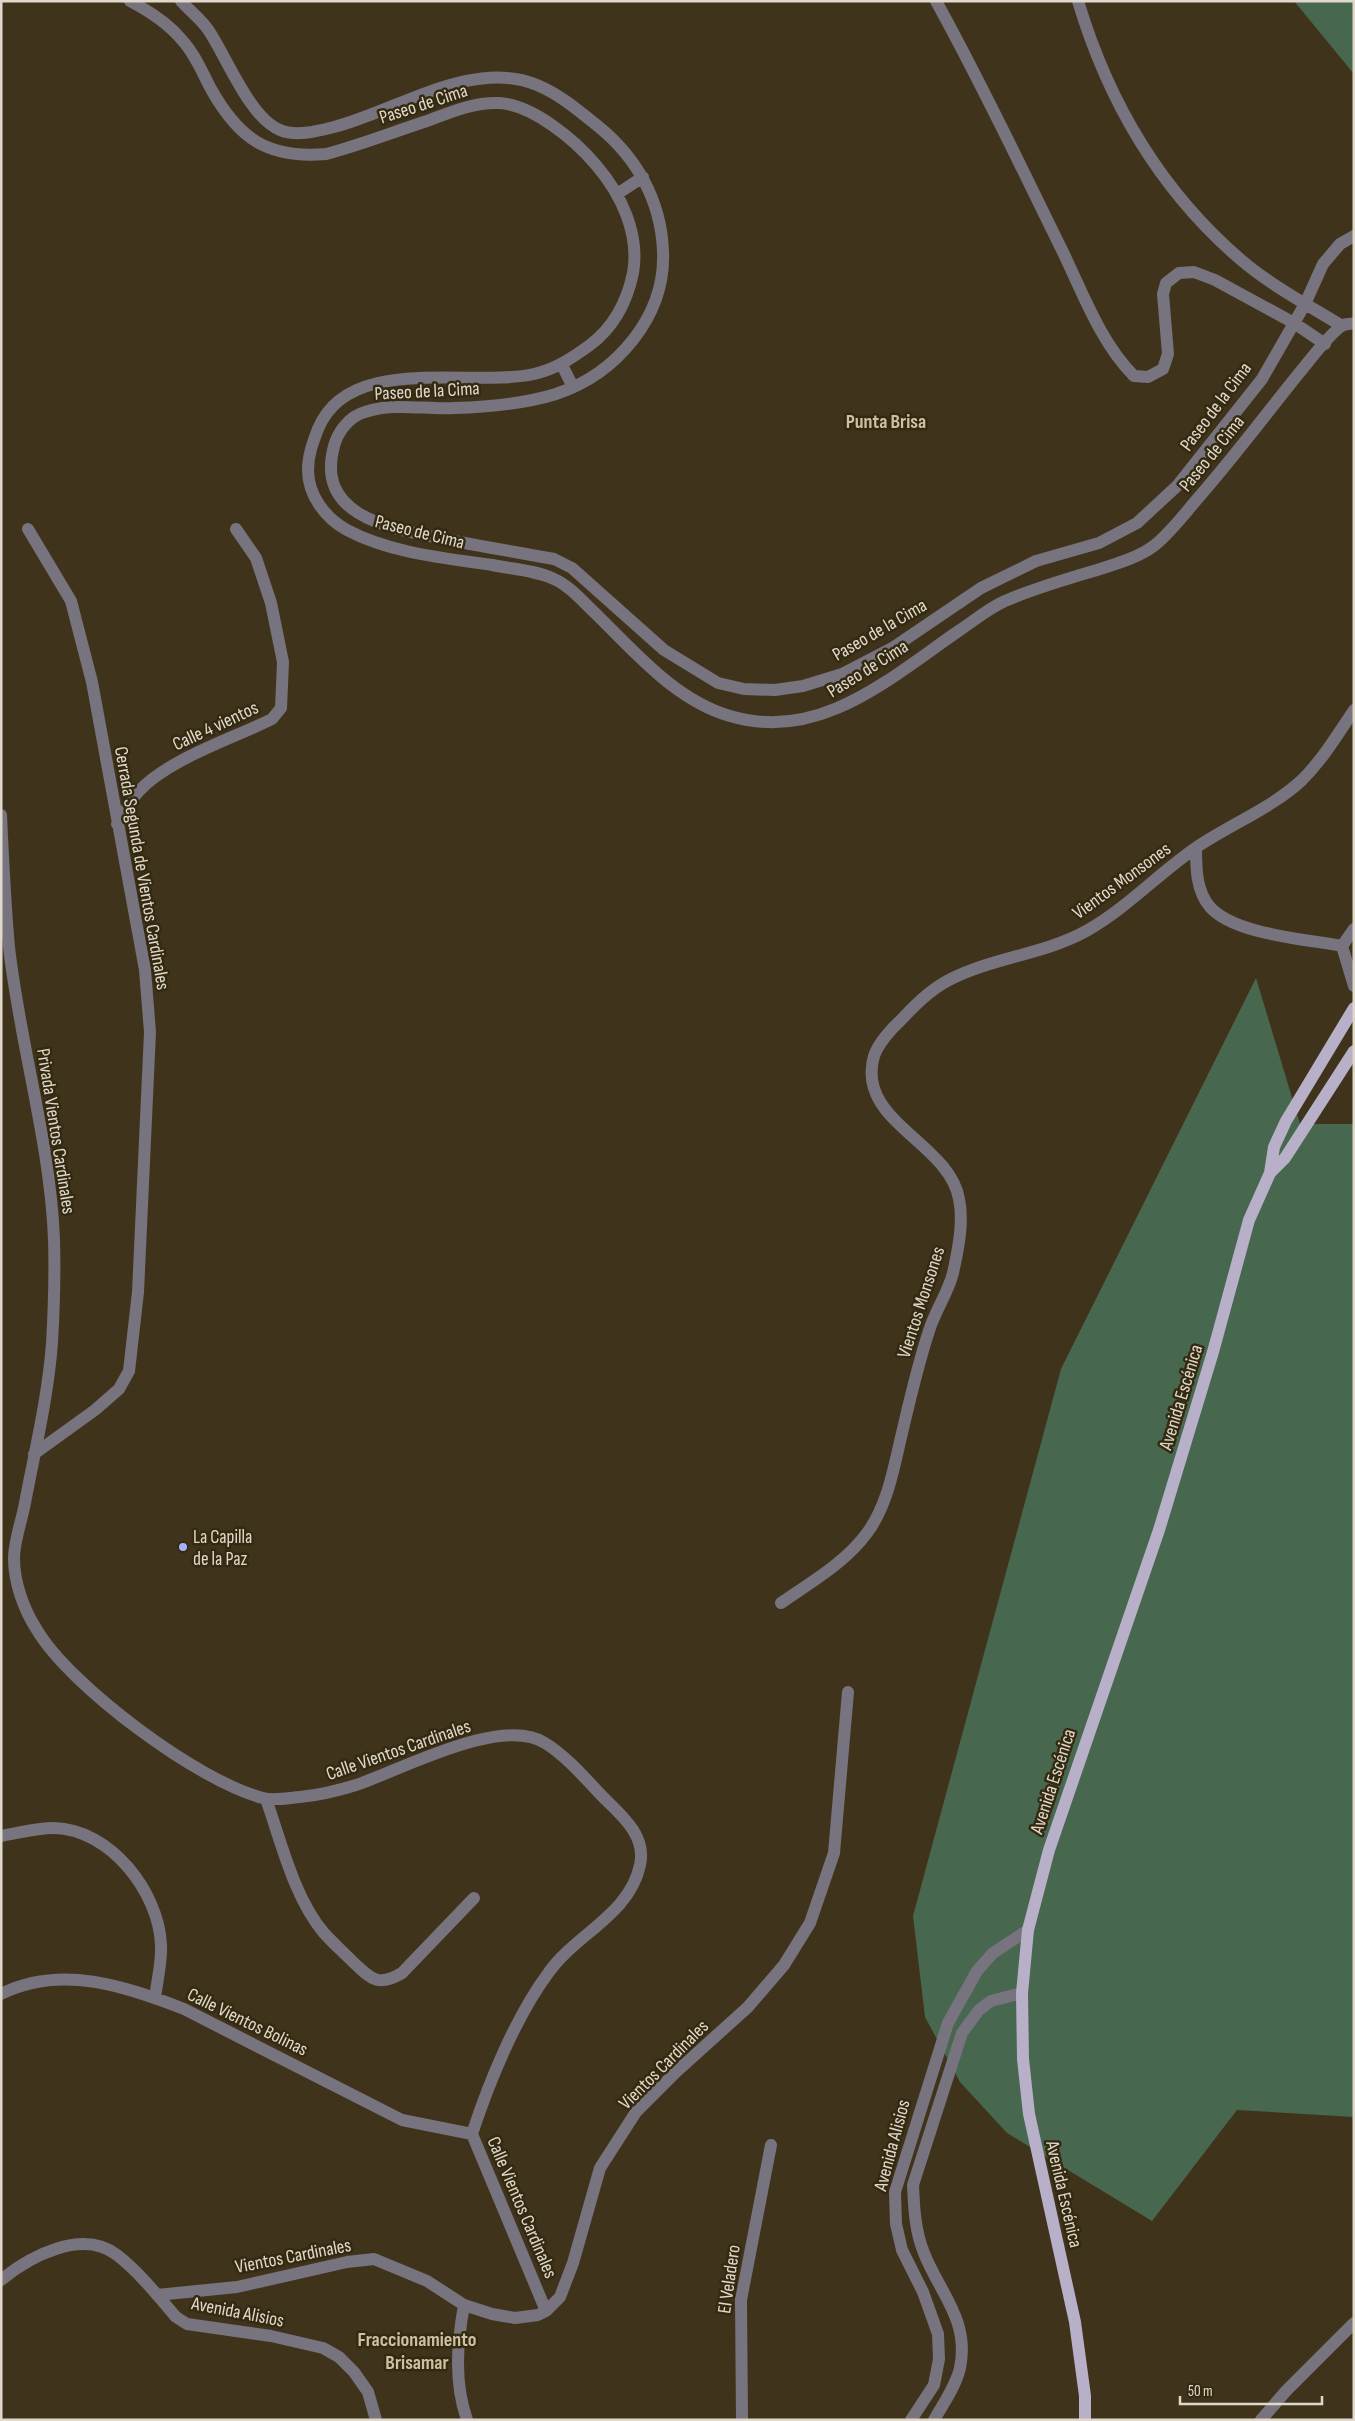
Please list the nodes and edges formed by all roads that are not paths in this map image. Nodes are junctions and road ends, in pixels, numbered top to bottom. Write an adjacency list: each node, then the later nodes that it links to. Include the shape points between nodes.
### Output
1 (130, 1): 6 (street, Paseo de Cima, via 153,13 182,39 228,115 251,138)
2 (181, 1): 5 (street, via 206,27 262,118)
3 (936, 1): 11 (street, via 983,87 1095,316 1119,361 1134,376 1148,377 1163,369 1168,354 1163,294 1166,283 1179,273 1194,272 1215,280)
4 (1078, 1): 10 (street, via 1102,72 1142,146 1189,210 1241,260)
5 (281, 131): 6 (street); 7 (street, Paseo de la Cima, via 323,130 462,81 497,76 535,84 564,99 616,141)
6 (271, 151): 8 (street, Paseo de Cima, via 301,156 326,154 473,104 505,103 531,112 579,147)
7 (643, 177): 8 (street); 15 (street, Paseo de la Cima, via 660,226 663,252 656,296 648,319 630,346 604,369)
8 (617, 194): 14 (street, Paseo de Cima, via 631,229 634,263 629,294 620,312 599,338)
9 (1354, 236): 10 (street, Paseo de la Cima, via 1340,244 1323,264)
10 (1305, 304): 11 (street, Paseo de la Cima); 12 (street)
11 (1294, 324): 13 (street); 15 (street, Paseo de la Cima, via 1262,379 1238,410 1177,486 1137,523 1099,543 1036,561 981,588 894,647 842,674 803,686 774,690 744,689 718,683 689,667 664,650 572,568 554,559 398,530 363,517 344,504 335,488 330,461 336,437 350,420 364,412 396,407 453,408 517,403)
12 (1348, 324): 13 (street, Paseo de Cima)
13 (1325, 344): 14 (street, Paseo de Cima, via 1212,482 1153,548 1000,603 860,698 830,713 770,723 737,719 709,710 677,690 558,580 528,571 442,558 385,545 344,529 318,504 308,467 322,418 337,399 360,388 397,380 524,376)
14 (562, 365): 15 (street)
15 (573, 387)
16 (28, 529): 20 (street, Cerrada Segunda de Vientos Cardinales, via 76,618 92,682)
17 (236, 529): 20 (street, Calle 4 vientos, via 256,558 271,603 283,662 281,708 272,719 178,762 152,780 138,792)
18 (1354, 710): 21 (street, via 1323,756 1300,781)
19 (1, 814): 28 (street, Privada Vientos Cardinales, via 10,948 47,1174 54,1237 52,1345)
20 (117, 824): 28 (street, Cerrada Segunda de Vientos Cardinales, via 145,970 150,1032 134,1340 129,1371 119,1389)
21 (1196, 848): 23 (street, via 1197,876 1210,907 1240,925 1263,932); 29 (street, Vientos Monsones, via 1128,903 1088,929 1040,951 975,969 947,981 922,997 893,1027 874,1054 872,1078 877,1095 896,1122 932,1153 952,1179 959,1198 958,1246 952,1276 930,1328 886,1496 868,1532 842,1560)
22 (1354, 929): 23 (street)
23 (1342, 946): 24 (street)
24 (1354, 986)
25 (1354, 1008): 27 (main road, Avenida Escénica, via 1286,1121 1274,1147)
26 (1354, 1052): 27 (main road, Avenida Escénica, via 1285,1158)
27 (1270, 1173): 34 (main road, Avenida Escénica, via 1249,1220 1214,1352 1159,1530 1049,1850)
28 (34, 1454): 31 (street, Calle Vientos Cardinales, via 14,1557 19,1591 41,1637 71,1672 194,1768 220,1782)
29 (781, 1603)
30 (848, 1692): 43 (street, Vientos Cardinales, via 834,1853 810,1923 784,1965 748,2008 636,2112 600,2168 573,2262 560,2296)
31 (266, 1799): 33 (street, via 299,1891 323,1932 373,1979 389,1981 402,1973); 38 (street, Calle Vientos Cardinales, via 328,1794 479,1740 511,1735 532,1736 545,1742 568,1762 637,1833 642,1859 637,1876 606,1920 559,1958 546,1975 488,2085)
32 (1, 1836): 37 (street, via 55,1828 78,1832 119,1858 140,1885 158,1922 161,1945)
33 (474, 1898)
34 (1028, 1930): 35 (main road, Avenida Escénica); 48 (street, Avenida Alisios, via 993,1953 977,1971 948,2023 895,2192 896,2224 902,2250 923,2292 938,2334 939,2359 934,2385)
35 (1022, 1993): 49 (street, Avenida Alisios, via 991,2002 979,2010 962,2033 914,2185 914,2210 924,2254 953,2308 961,2346 960,2369); 50 (main road, Avenida Escénica, via 1023,2059 1029,2114 1075,2322)
36 (1, 1994): 37 (street, Calle Vientos Bolinas, via 55,1979 82,1979)
37 (155, 1998): 38 (street, Calle Vientos Bolinas, via 199,2016 402,2120)
38 (472, 2134): 43 (street, Calle Vientos Cardinales)
39 (771, 2145): 47 (street, El Veladero, via 741,2300)
40 (1, 2280): 41 (street, Avenida Alisios, via 36,2256 78,2244 116,2254)
41 (157, 2295): 42 (street, Vientos Cardinales, via 237,2286 374,2259 427,2281); 45 (street, Avenida Alisios, via 176,2317 187,2324 271,2336 323,2348 339,2357 368,2392)
42 (464, 2305): 43 (street, Vientos Cardinales, via 515,2318); 46 (street, via 457,2344 460,2400)
43 (546, 2311)
44 (1354, 2323): 51 (street)
45 (376, 2420)
46 (467, 2420)
47 (742, 2420)
48 (911, 2420)
49 (934, 2420)
50 (1085, 2420)
51 (1261, 2420)

